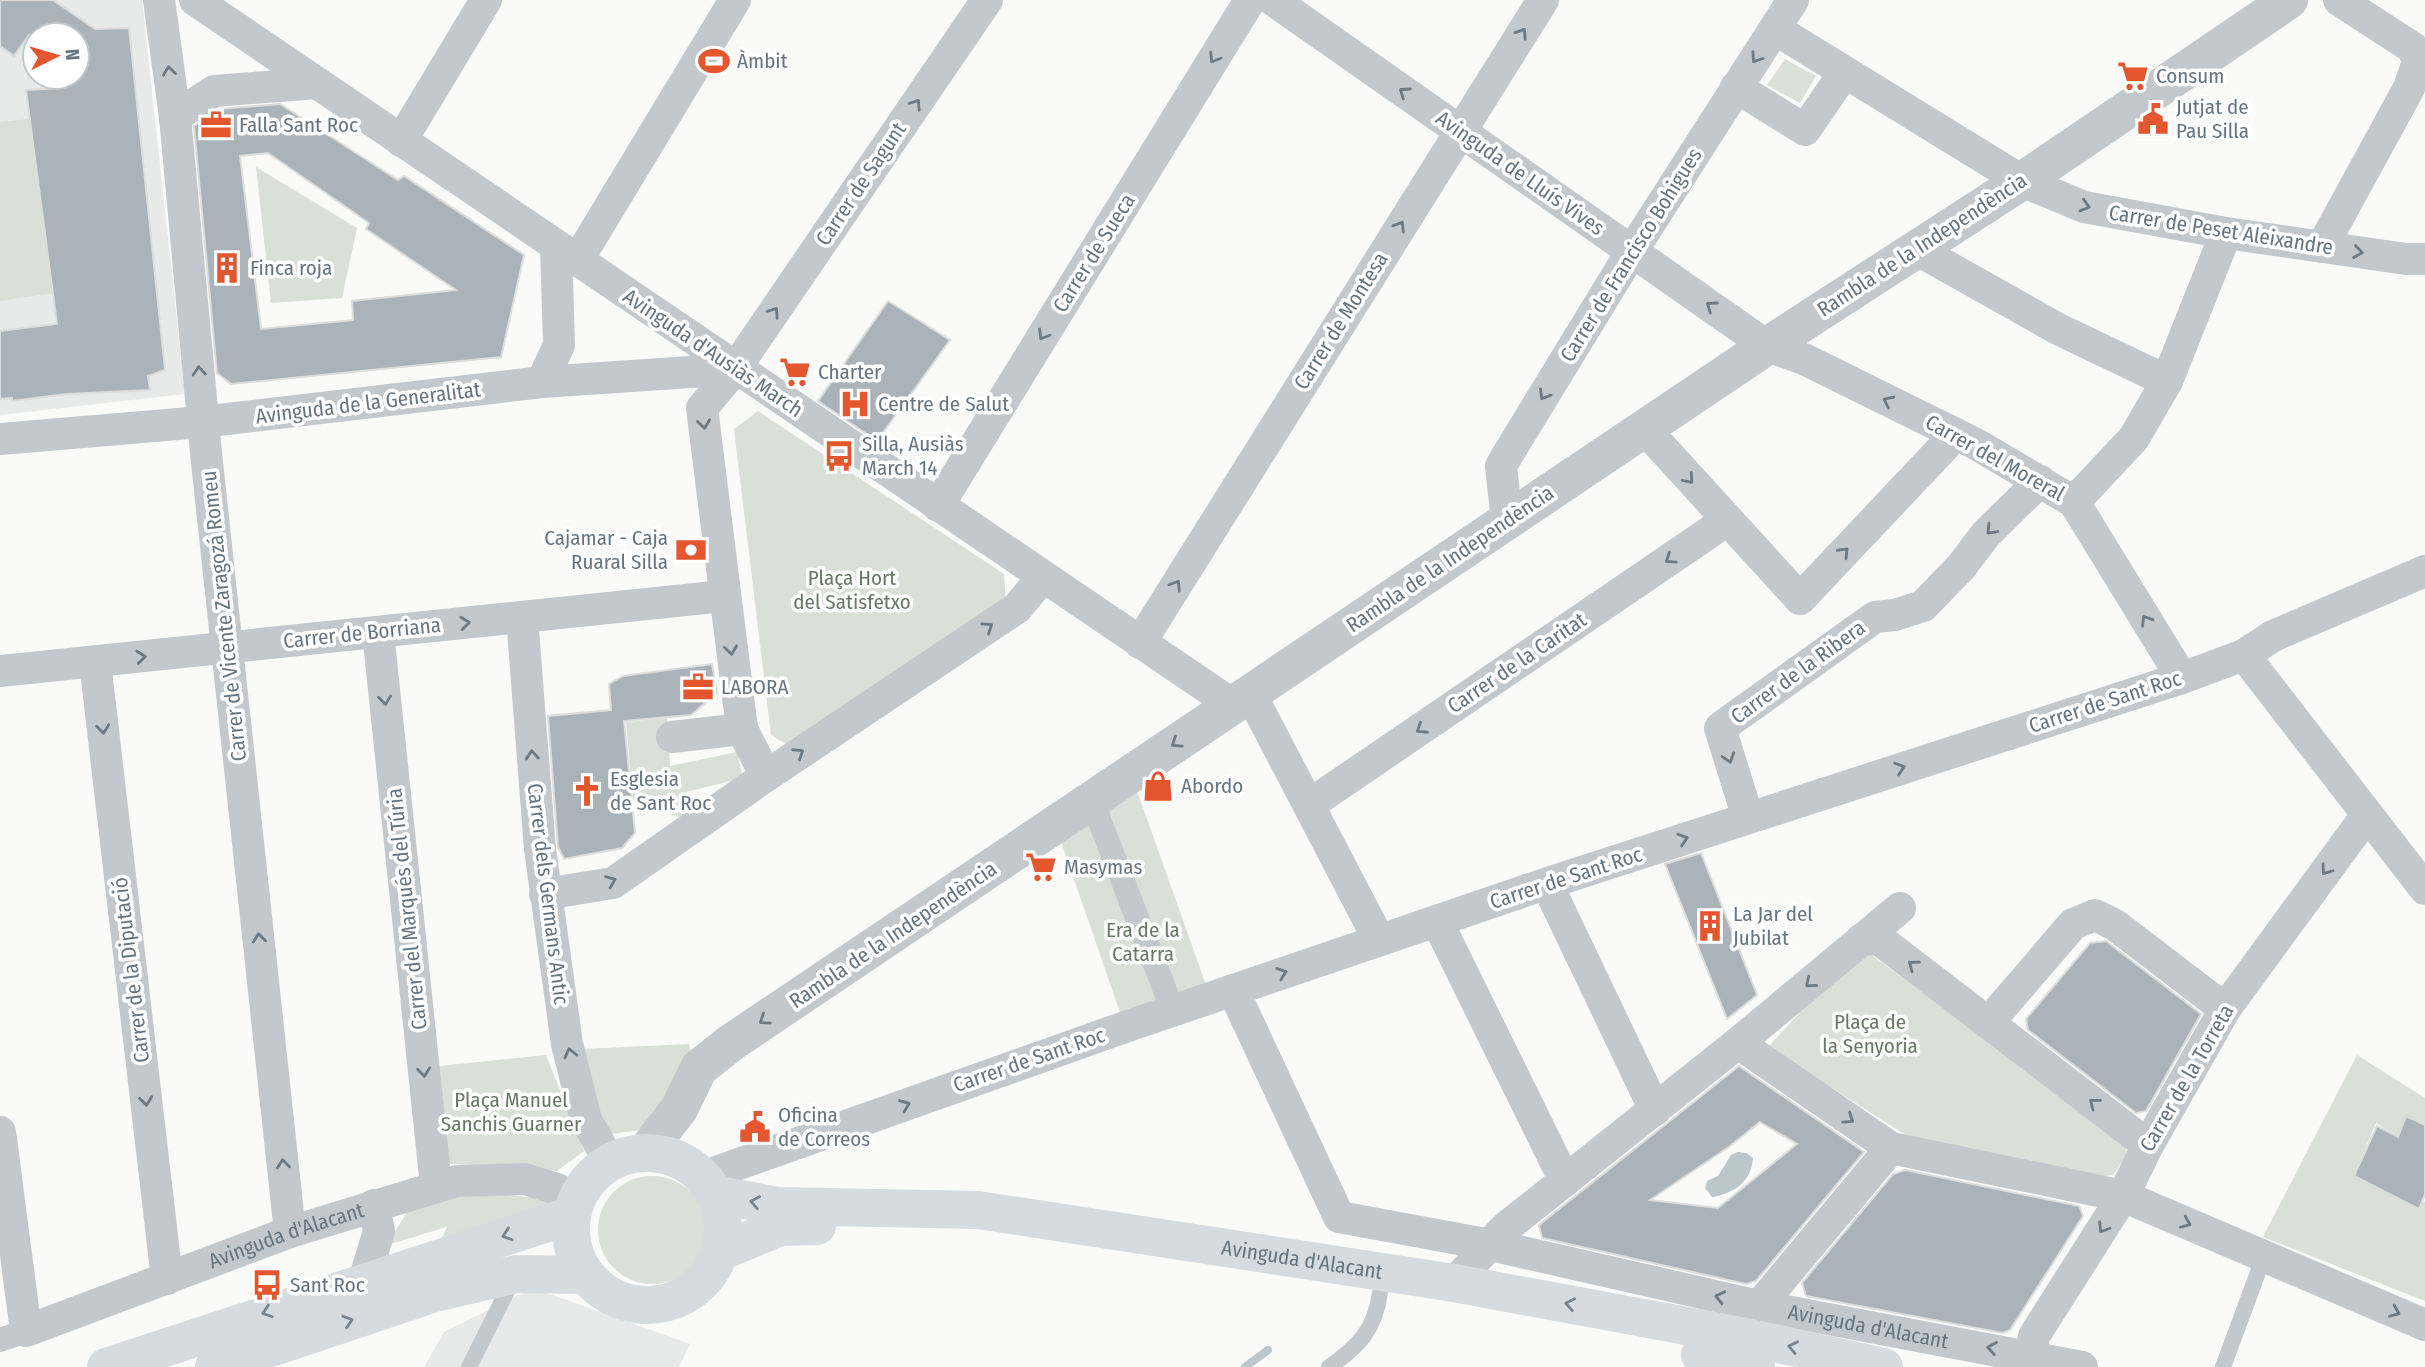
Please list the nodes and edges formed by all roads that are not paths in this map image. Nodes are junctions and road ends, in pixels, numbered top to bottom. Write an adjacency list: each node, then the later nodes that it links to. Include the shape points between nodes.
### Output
1 (159, 0): 16 (street, Carrer de Vicente Zaragozá Romeu, one-way to 1)
2 (486, 0): 18 (street)
3 (735, 0): 24 (street)
4 (987, 0): 27 (street, Carrer de Sagunt, one-way to 4)
5 (1250, 0): 36 (street, Carrer de Sueca, one-way to 36)
6 (1273, 0): 17 (street, Avinguda de Lluís Vives, one-way to 6)
7 (1543, 0): 17 (street, Carrer de Montesa, one-way to 7)
8 (1793, 0): 12 (street, Carrer de Francisco Bohigues)
9 (2339, 0): 21 (street, via 2413,48 2418,62 2409,88)
10 (2280, 2): 19 (street, Rambla de la Independència)
11 (204, 3): 14 (street, Avinguda d'Ausiàs March)
12 (1775, 29): 13 (street, Carrer de Peset Aleixandre); 15 (street, Carrer de Francisco Bohigues, one-way to 15)
13 (1844, 73): 15 (street, via 1805,130); 19 (street, Carrer de Peset Aleixandre)
14 (317, 83): 16 (street, via 214,91); 18 (street, Avinguda d'Ausiàs March)
15 (1736, 87): 23 (street, Carrer de Francisco Bohigues)
16 (175, 117): 30 (street, Carrer de Vicente Zaragozá Romeu, one-way to 16)
17 (1459, 131): 23 (street, Avinguda de Lluís Vives); 44 (street, Carrer de Montesa, one-way to 17)
18 (401, 141): 24 (street, Avinguda d'Ausiàs March)
19 (2022, 181): 20 (street, Carrer de Peset Aleixandre, one-way to 20, via 2084,207); 22 (street, Rambla de la Independència)
20 (2226, 233): 21 (street, Carrer de Peset Aleixandre); 29 (street)
21 (2322, 247): 25 (street, Carrer de Peset Aleixandre, one-way to 25)
22 (1916, 249): 26 (street, Rambla de la Independència); 29 (street, via 2058,329)
23 (1632, 251): 26 (street, Avinguda de Lluís Vives, one-way to 23); 37 (street, Carrer de Francisco Bohigues, one-way to 37, via 1501,467)
24 (567, 253): 27 (street, Avinguda d'Ausiàs March); 28 (street, via 559,345)
25 (2425, 258)
26 (1767, 345): 31 (street, Rambla de la Independència); 32 (street, Carrer del Moreral, one-way to 26)
27 (736, 369): 28 (street, Avinguda de la Generalitat); 36 (street, Avinguda d'Ausiàs March); 41 (street, Carrer de Sagunt, one-way to 41, via 702,408)
28 (542, 382): 30 (street, Avinguda de la Generalitat)
29 (2167, 382): 35 (street, via 2134,438)
30 (202, 422): 33 (street, Avinguda de la Generalitat); 45 (street, Carrer de Vicente Zaragozá Romeu)
31 (1644, 428): 37 (street, Rambla de la Independència); 38 (street, one-way to 38)
32 (1956, 434): 34 (street, Carrer del Moreral); 38 (street, one-way to 32, via 1800,599)
33 (0, 439)
34 (2040, 481): 35 (street, Carrer del Moreral); 57 (street, Carrer de la Ribera, one-way to 57, via 1923,606 1875,617 1720,728)
35 (2074, 502): 49 (street, Carrer del Moreral, one-way to 35)
36 (938, 506): 40 (street, Avinguda d'Ausiàs March)
37 (1507, 521): 50 (street, Rambla de la Independència)
38 (1726, 521): 55 (street, Carrer de la Caritat, one-way to 55)
39 (2425, 571): 46 (street, Carrer de Sant Roc, via 2273,636)
40 (1042, 578): 44 (street, Avinguda d'Ausiàs March); 53 (street, one-way to 40, via 1017,608)
41 (723, 596): 42 (street, Carrer de Borriana); 51 (street, Carrer de Sagunt, one-way to 51)
42 (522, 617): 43 (street, Carrer de Borriana, one-way to 42); 60 (street, Carrer dels Germans Antic, one-way to 42)
43 (378, 632): 45 (street, Carrer de Borriana); 77 (street, Carrer del Marqués del Túria, one-way to 77)
44 (1140, 643): 50 (street, Avinguda d'Ausiàs March)
45 (227, 648): 47 (street, Carrer de Borriana, one-way to 45); 81 (street, Carrer de Vicente Zaragozá Romeu, one-way to 45)
46 (2244, 655): 49 (street, Carrer de Sant Roc); 56 (street)
47 (95, 662): 48 (street, Carrer de Borriana); 87 (street, Carrer de la Diputació, one-way to 87)
48 (0, 671)
49 (2182, 678): 57 (street, Carrer de Sant Roc, one-way to 49)
50 (1242, 699): 54 (street, Rambla de la Independència, one-way to 54); 55 (street)
51 (742, 729): 52 (street); 53 (street, Carrer de Sagunt)
52 (672, 737)
53 (766, 776): 60 (street, one-way to 53, via 613,883)
54 (1092, 801): 67 (street); 74 (street, Rambla de la Independència, one-way to 74, via 732,1042 699,1068 679,1109)
55 (1309, 805): 64 (street)
56 (2367, 815): 59 (street); 66 (street, Carrer de la Torreta, one-way to 66)
57 (1748, 818): 58 (street, Carrer de Sant Roc, one-way to 57)
58 (1547, 884): 62 (street, Carrer de Sant Roc); 70 (street)
59 (2425, 889)
60 (545, 894): 74 (street, Carrer dels Germans Antic, one-way to 60, via 586,1120 567,1044)
61 (1900, 908): 63 (street)
62 (1437, 921): 64 (street, Carrer de Sant Roc); 75 (street)
63 (1862, 939): 68 (street, one-way to 63, via 1880,940); 69 (street, one-way to 69)
64 (1379, 940): 65 (street, Carrer de Sant Roc, one-way to 64)
65 (1233, 990): 67 (street, Carrer de Sant Roc); 82 (street, Avinguda d'Alacant, via 1339,1217)
66 (2225, 1009): 68 (street, via 2115,925 2095,915 2073,924); 72 (street, Carrer de la Torreta)
67 (1173, 1011): 76 (street, Carrer de Sant Roc, one-way to 67)
68 (1989, 1022): 72 (street, one-way to 68)
69 (1738, 1043): 70 (street); 73 (street, one-way to 73)
70 (1655, 1110): 75 (street)
71 (0, 1132): 93 (street)
72 (2148, 1144): 78 (street, Carrer de la Torreta)
73 (1891, 1148): 78 (street); 91 (street)
74 (628, 1158): 76 (main road, via 666,1155 686,1164); 80 (main road, via 584,1186)
75 (1565, 1181): 82 (street, via 1504,1229)
76 (708, 1185): 83 (main road, via 722,1222); 89 (main road, Avinguda d'Alacant, one-way to 76, via 978,1210 778,1206)
77 (436, 1186): 79 (street, Avinguda d'Alacant); 80 (street, Avinguda d'Alacant, via 526,1179 557,1189)
78 (2123, 1196): 84 (street, one-way to 84); 94 (street, Carrer de la Torreta, one-way to 94, via 2034,1336)
79 (374, 1205): 81 (street, Avinguda d'Alacant); 88 (street, via 379,1231)
80 (574, 1209): 86 (main road, via 571,1236); 88 (main road, one-way to 88)
81 (290, 1232): 87 (street, Avinguda d'Alacant)
82 (1491, 1245): 89 (street); 91 (street, Avinguda d'Alacant, one-way to 82)
83 (720, 1252): 86 (main road, via 692,1291 648,1306 603,1292); 90 (main road, Avinguda d'Alacant, via 780,1227 951,1229)
84 (2264, 1256): 92 (street, one-way to 92); 102 (lane)
85 (516, 1274): 86 (main road); 96 (main road, one-way to 85, via 435,1293); 97 (lane)
86 (586, 1275)
87 (167, 1279): 93 (street, Avinguda d'Alacant)
88 (364, 1281): 95 (main road, one-way to 95)
89 (1454, 1283): 100 (main road, Avinguda d'Alacant, one-way to 89)
90 (1380, 1293): 98 (lane, via 1377,1317 1354,1350); 99 (main road, Avinguda d'Alacant)
91 (1759, 1306): 94 (street, Avinguda d'Alacant, one-way to 91)
92 (2425, 1325)
93 (13, 1336)
94 (2031, 1361): 101 (street, Avinguda d'Alacant)
95 (106, 1367)
96 (214, 1367)
97 (469, 1367)
98 (1329, 1367)
99 (1756, 1367)
100 (1884, 1367)
101 (2082, 1367)
102 (2223, 1367)

